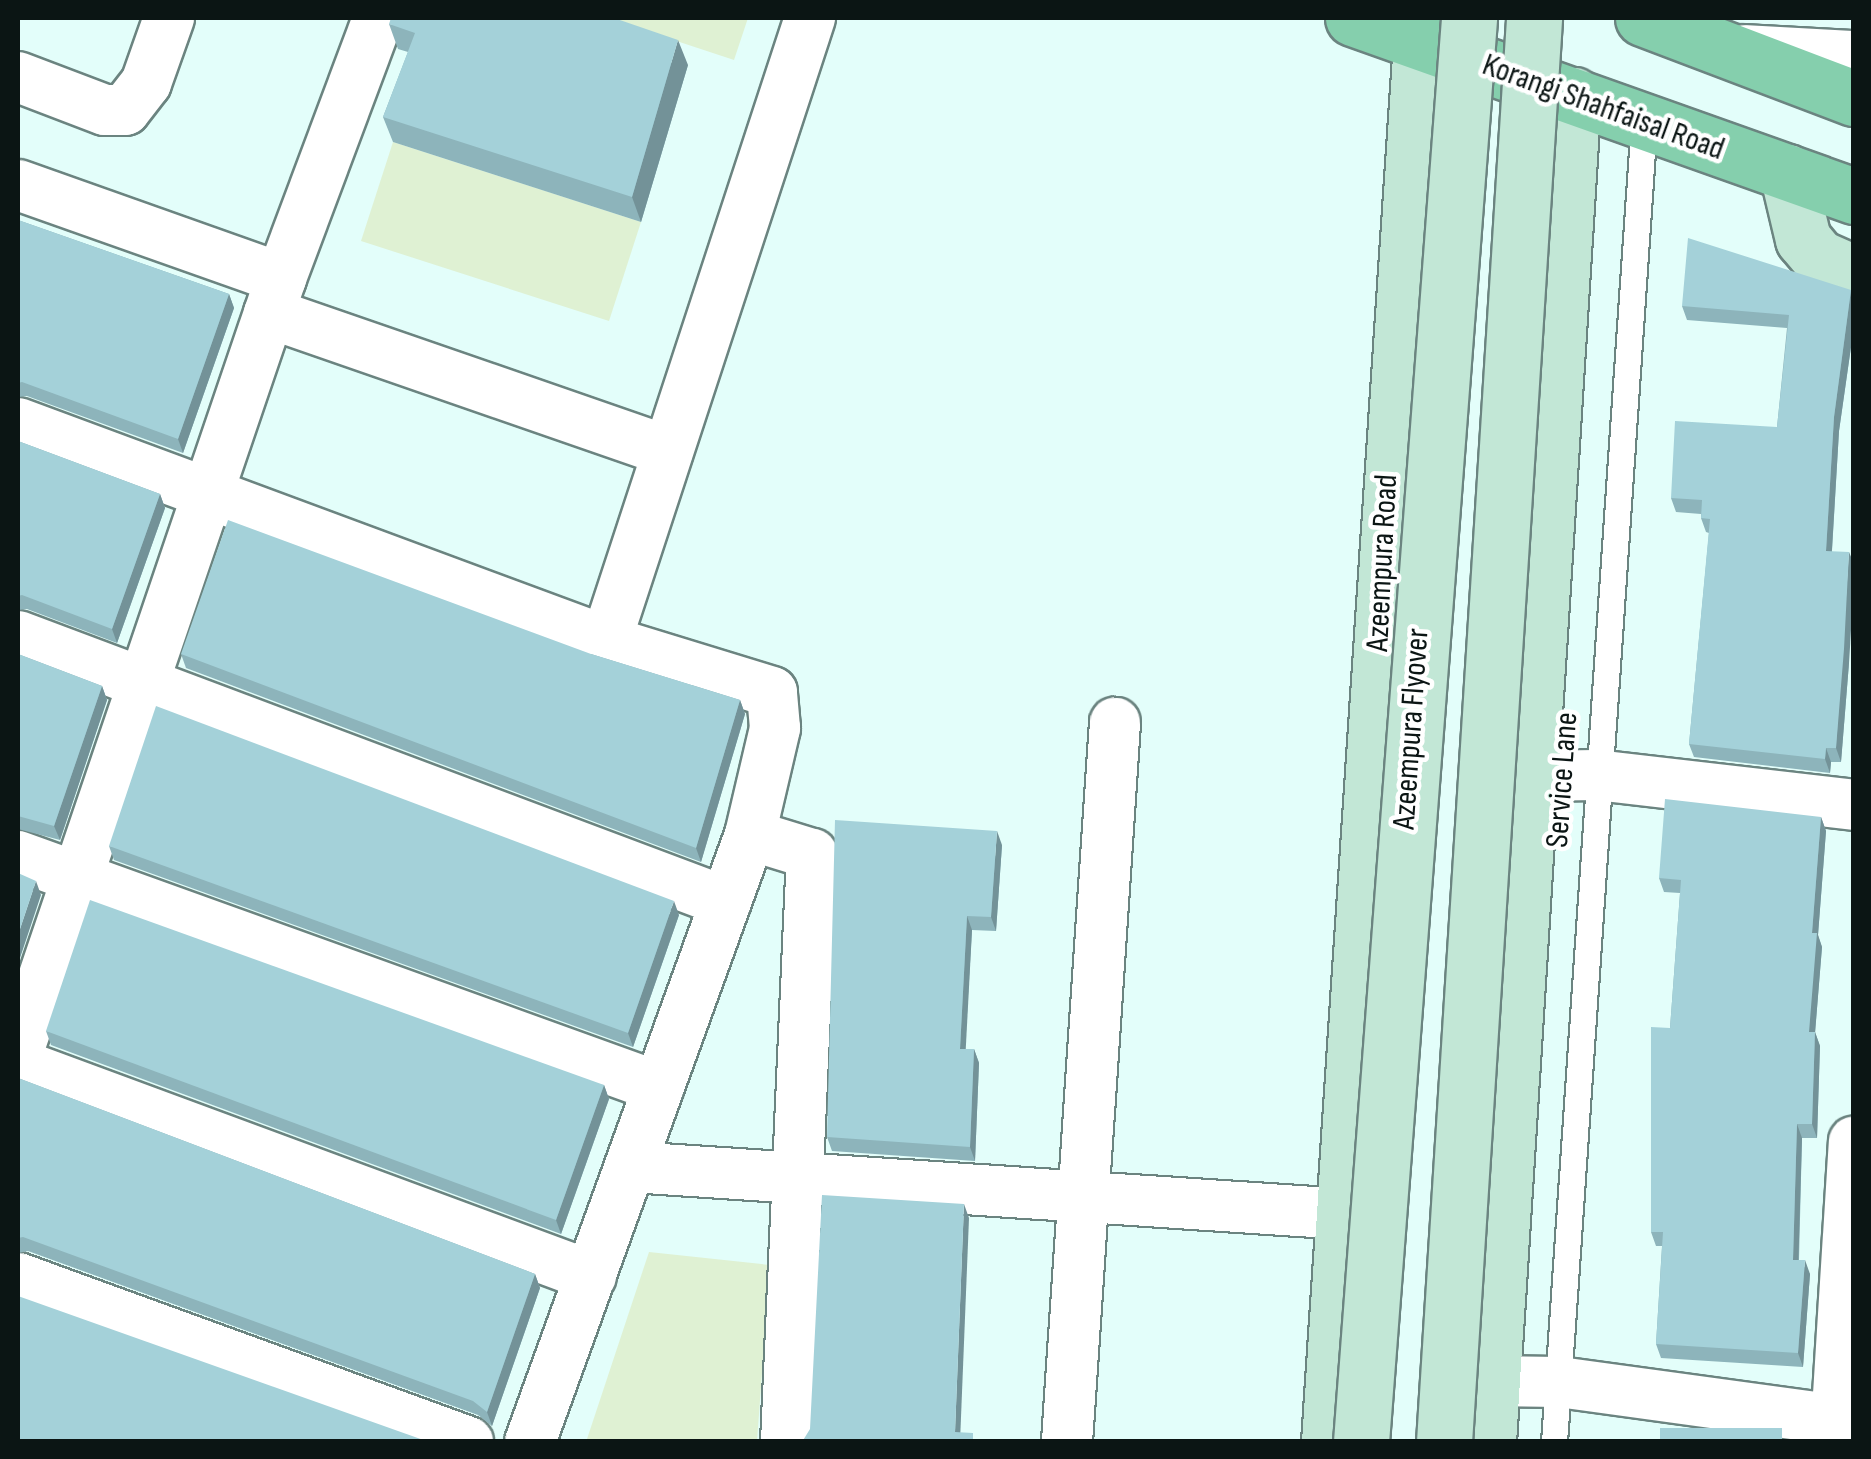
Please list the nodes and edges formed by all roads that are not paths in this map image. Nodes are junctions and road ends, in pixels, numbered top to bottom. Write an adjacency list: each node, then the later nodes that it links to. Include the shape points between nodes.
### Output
1 (169, 18): 11 (street, via 142,93 125,110 105,110)
2 (378, 18): 21 (street)
3 (810, 18): 23 (street)
4 (1353, 18): 8 (main road, Korangi Shahfaisal Road)
5 (1470, 18): 55 (main road, Azeempura Flyover, bridge)
6 (1534, 18): 56 (main road, bridge)
7 (1643, 18): 9 (main road)
8 (1421, 44): 12 (main road, Korangi Shahfaisal Road); 16 (main road, Azeempura Road)
9 (1730, 50): 10 (street); 13 (main road)
10 (1854, 56)
11 (18, 77)
12 (1573, 95): 14 (main road, Korangi Shahfaisal Road); 15 (main road)
13 (1854, 98)
14 (1644, 122): 17 (main road, Korangi Shahfaisal Road); 29 (lane, Service Lane)
15 (1569, 160): 16 (main road); 30 (main road)
16 (1408, 163): 43 (main road, Azeempura Road)
17 (1788, 172): 19 (main road, Korangi Shahfaisal Road); 20 (main road, via 1803,238 1818,257)
18 (18, 185): 21 (street)
19 (1854, 196)
20 (1854, 274)
21 (275, 296): 23 (street); 24 (street)
22 (18, 423): 24 (street)
23 (668, 450): 26 (street)
24 (208, 492): 26 (street); 27 (street)
25 (18, 636): 27 (street)
26 (606, 641): 32 (street, via 772,692 775,728)
27 (144, 681): 34 (street); 35 (street)
28 (1116, 723): 42 (street)
29 (1596, 775): 30 (street); 31 (street); 48 (lane, Service Lane)
30 (1533, 776): 47 (main road)
31 (1854, 805)
32 (750, 835): 35 (street); 41 (street, via 812,854)
33 (18, 856): 34 (street)
34 (78, 876): 36 (street); 38 (street)
35 (726, 902): 38 (street)
36 (18, 1052)
37 (18, 1064): 44 (street)
38 (660, 1087): 40 (street)
39 (1854, 1142): 46 (street)
40 (631, 1167): 41 (street); 44 (street)
41 (800, 1182): 42 (street); 52 (street)
42 (1087, 1198): 43 (street); 53 (street)
43 (1344, 1214): 54 (main road, Azeempura Road)
44 (591, 1276): 51 (street)
45 (18, 1278): 50 (street)
46 (1850, 1297): 49 (street)
47 (1491, 1381): 48 (street); 57 (main road)
48 (1558, 1382): 49 (street); 58 (lane, Service Lane)
49 (1836, 1431)
50 (468, 1442)
51 (530, 1442)
52 (786, 1442)
53 (1068, 1442)
54 (1329, 1442)
55 (1360, 1442)
56 (1444, 1442)
57 (1488, 1442)
58 (1554, 1442)

